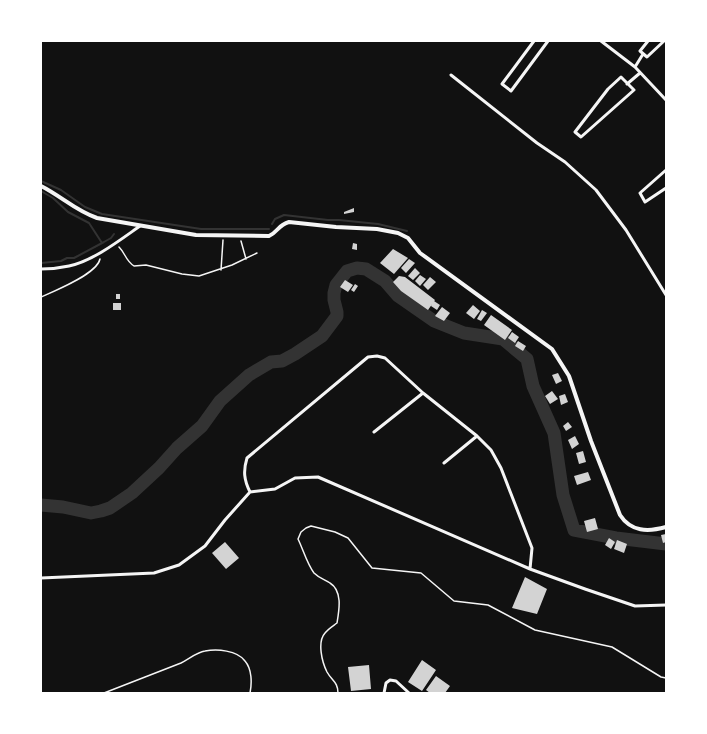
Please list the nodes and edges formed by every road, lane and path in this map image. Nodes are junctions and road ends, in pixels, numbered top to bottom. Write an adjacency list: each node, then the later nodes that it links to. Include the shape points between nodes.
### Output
1 (534, 41): 2 (street, via 502,84 511,91)
2 (548, 41)
3 (601, 41): 7 (street)
4 (648, 41): 6 (street, via 640,51)
5 (664, 41): 6 (street, via 647,57)
6 (643, 54): 7 (street)
7 (634, 67): 8 (street)
8 (640, 73): 10 (street); 11 (street)
9 (451, 75): 24 (street, via 537,143 566,162 596,190 626,230)
10 (627, 84): 10 (street, via 621,77 608,89 575,132 581,137 634,90)
11 (666, 100)
12 (666, 170): 14 (street, via 640,194 645,202)
13 (41, 186): 15 (street, via 89,215)
14 (666, 188)
15 (140, 226): 16 (street, via 196,235); 18 (street)
16 (223, 236): 17 (street); 23 (path)
17 (240, 236): 21 (path); 31 (street, via 269,236 282,224 289,222 378,229 408,238 420,253 552,349 569,376 590,441 620,515 634,528 653,531)
18 (113, 244): 19 (street); 23 (path, via 120,248 125,258 134,266 146,265 192,276)
19 (101, 251): 22 (street, via 69,266); 25 (path, via 99,264 65,286)
20 (257, 253): 21 (path)
21 (246, 259): 23 (path)
22 (41, 269)
23 (221, 270)
24 (666, 295)
25 (41, 297)
26 (423, 393): 27 (street); 28 (street); 30 (street, via 385,358 368,357 248,458 244,468)
27 (374, 432)
28 (477, 436): 29 (street); 32 (street, via 491,450 501,468 532,548)
29 (444, 463)
30 (250, 492): 32 (street, via 275,489 295,478 318,477); 33 (street, via 205,546 179,565 154,573)
31 (666, 527)
32 (530, 569): 34 (street, via 635,606)
33 (41, 578)
34 (666, 605)
35 (666, 678): 38 (path, via 612,647 535,630 488,605 454,601 421,573 372,568 348,538 311,526 301,532 298,538 313,571 336,588 339,598 337,623 324,634 321,642 327,671 338,685)
36 (104, 693): 37 (path, via 183,662 203,651 219,650 237,654 245,660 250,672)
37 (250, 693)
38 (338, 693)
39 (384, 693): 40 (street, via 386,683 390,680)
40 (409, 693)

